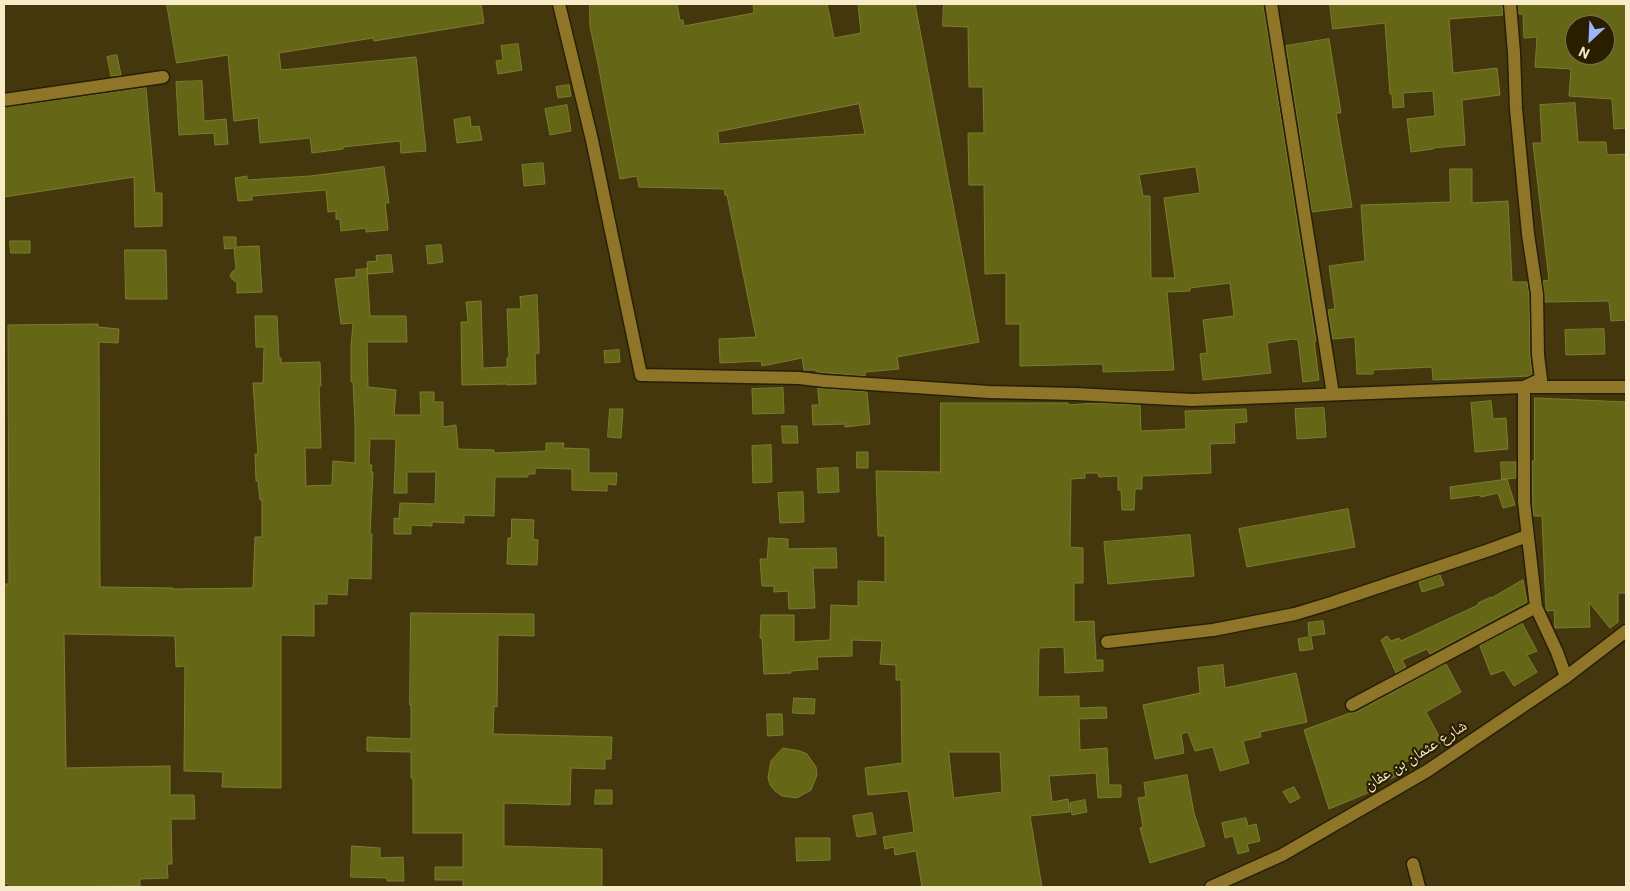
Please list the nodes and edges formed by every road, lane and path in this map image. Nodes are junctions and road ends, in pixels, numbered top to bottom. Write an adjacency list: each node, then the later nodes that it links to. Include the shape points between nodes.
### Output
1 (559, 4): 8 (street, via 594,150 641,375 799,378 989,392 1192,400)
2 (1271, 4): 8 (street)
3 (1510, 4): 6 (street, via 1516,109 1537,294 1538,355 1542,379)
4 (164, 77): 5 (street)
5 (4, 100)
6 (1524, 387): 7 (street); 8 (street); 9 (street)
7 (1626, 387)
8 (1333, 394)
9 (1527, 536): 10 (street); 12 (street, via 1295,614 1213,630)
10 (1536, 607): 13 (street); 14 (street)
11 (1626, 632): 13 (street, شارع عثمان بن عفان)
12 (1107, 642)
13 (1566, 677): 16 (street, شارع عثمان بن عفان, via 1427,771 1282,855)
14 (1352, 705)
15 (1413, 864): 17 (street)
16 (1211, 887)
17 (1419, 887)

